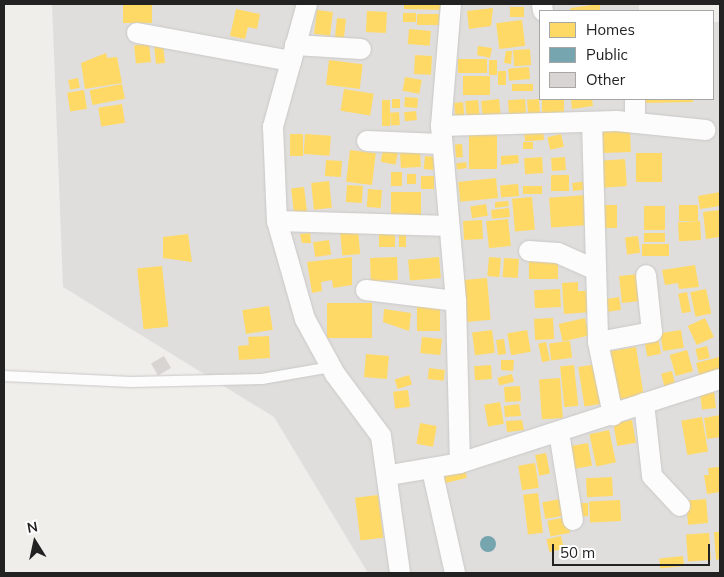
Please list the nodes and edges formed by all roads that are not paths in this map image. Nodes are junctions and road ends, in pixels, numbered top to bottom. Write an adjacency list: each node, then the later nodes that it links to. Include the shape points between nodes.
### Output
1 (307, 4): 5 (street)
2 (451, 4): 10 (street)
3 (137, 33): 5 (street)
4 (361, 49): 5 (street)
5 (293, 53): 12 (street, via 273,126)
6 (636, 100): 8 (street)
7 (592, 122): 8 (street); 10 (street); 15 (street)
8 (636, 123): 9 (street)
9 (706, 130)
10 (441, 135): 11 (street); 13 (street)
11 (367, 140)
12 (277, 221): 13 (street); 20 (street, via 305,319)
13 (449, 226): 18 (street)
14 (529, 251): 15 (street, via 558,253)
15 (594, 269): 19 (street)
16 (646, 275): 19 (street, via 652,332)
17 (366, 290): 18 (street)
18 (456, 301): 26 (street)
19 (598, 342): 24 (street)
20 (331, 367): 21 (lane, via 262,379 131,382); 28 (street, via 376,426)
21 (4, 376)
22 (720, 379): 23 (street)
23 (644, 403): 24 (street); 29 (street, via 652,476)
24 (614, 415): 25 (street)
25 (559, 432): 26 (street); 30 (street)
26 (460, 462): 27 (street)
27 (432, 470): 28 (street); 32 (street)
28 (390, 475): 31 (street)
29 (680, 506)
30 (573, 520)
31 (400, 573)
32 (455, 573)

